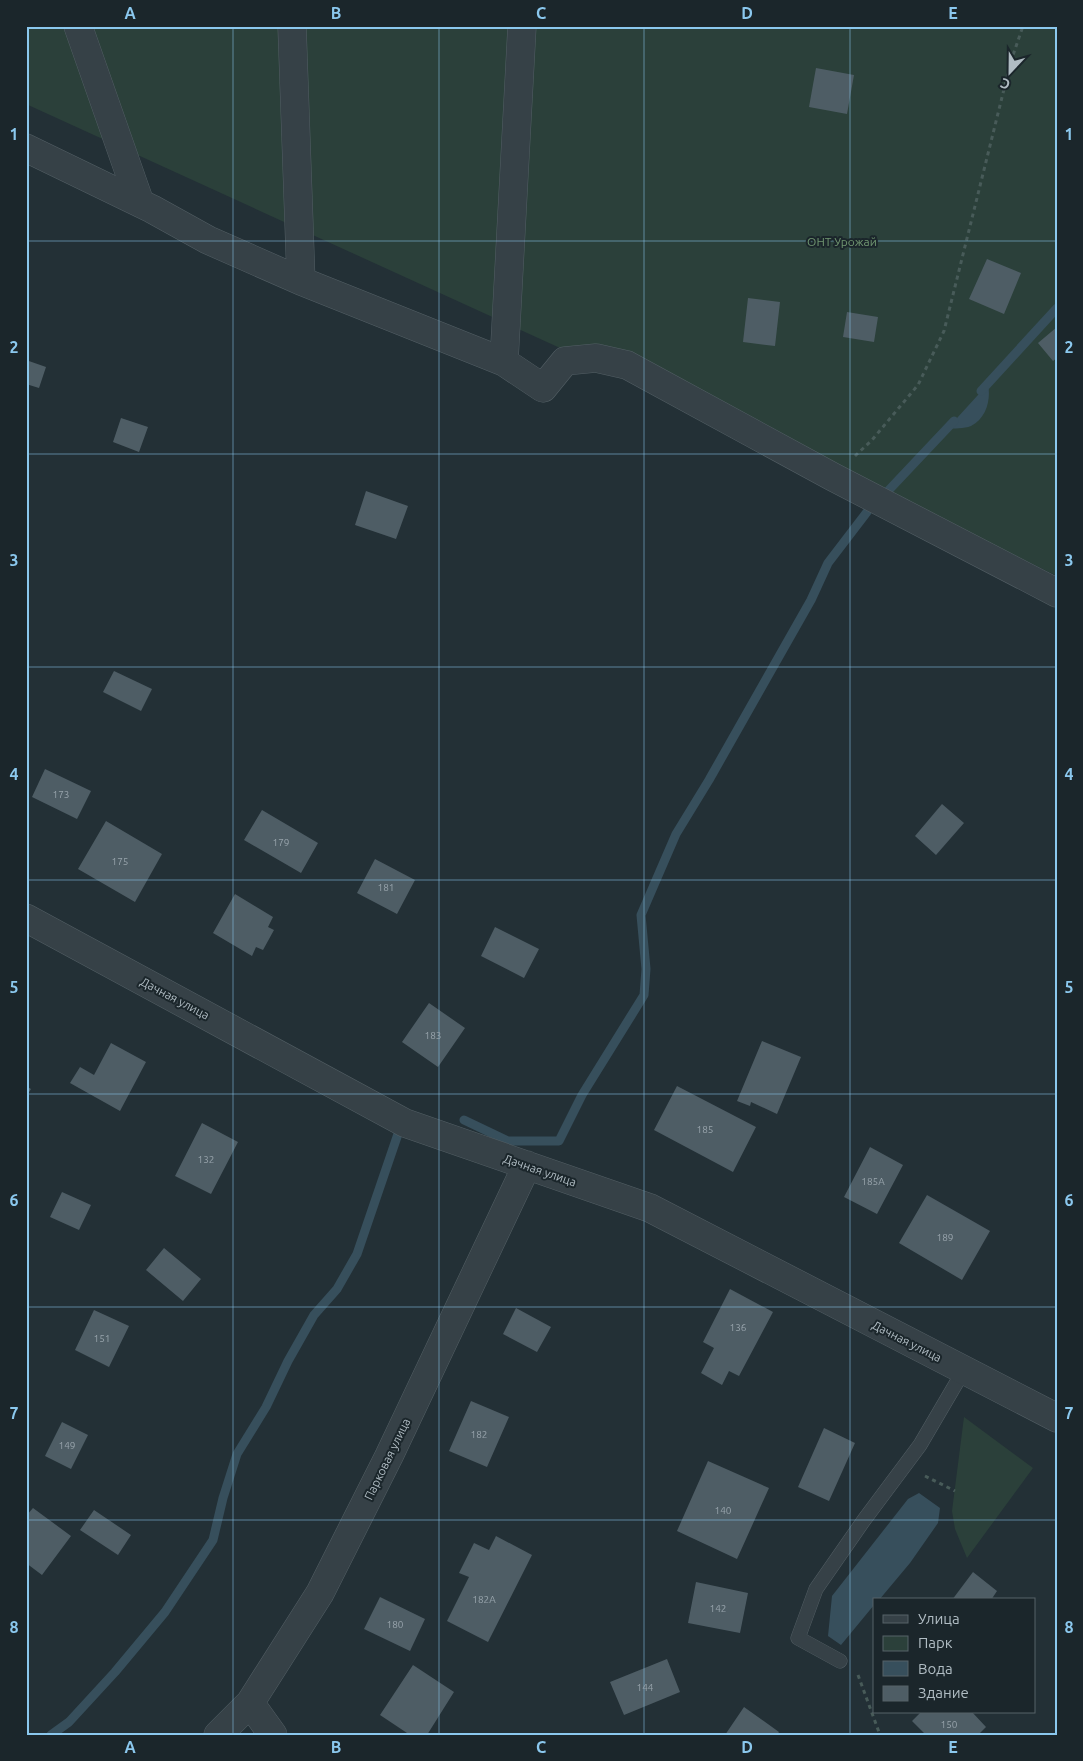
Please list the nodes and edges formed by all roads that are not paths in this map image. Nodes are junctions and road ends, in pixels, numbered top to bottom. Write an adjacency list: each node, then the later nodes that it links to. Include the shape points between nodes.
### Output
1 (78, 26): 5 (street)
2 (292, 26): 6 (street)
3 (522, 26): 7 (street)
4 (26, 148): 5 (street)
5 (140, 203): 6 (street, via 208,240)
6 (301, 281): 7 (street)
7 (504, 362): 8 (street, via 543,388 565,361 596,358 627,365 833,478)
8 (1057, 593)
9 (26, 918): 10 (street, Дачная улица, via 405,1123)
10 (526, 1165): 11 (street, Дачная улица, via 650,1208); 14 (street, Парковая улица, via 389,1456 320,1593)
11 (964, 1370): 12 (street, Дачная улица); 13 (lane, via 920,1445 816,1589 798,1638)
12 (1057, 1418)
13 (840, 1661)
14 (250, 1703): 15 (street, Парковая улица); 16 (street)
15 (218, 1735)
16 (274, 1735)

